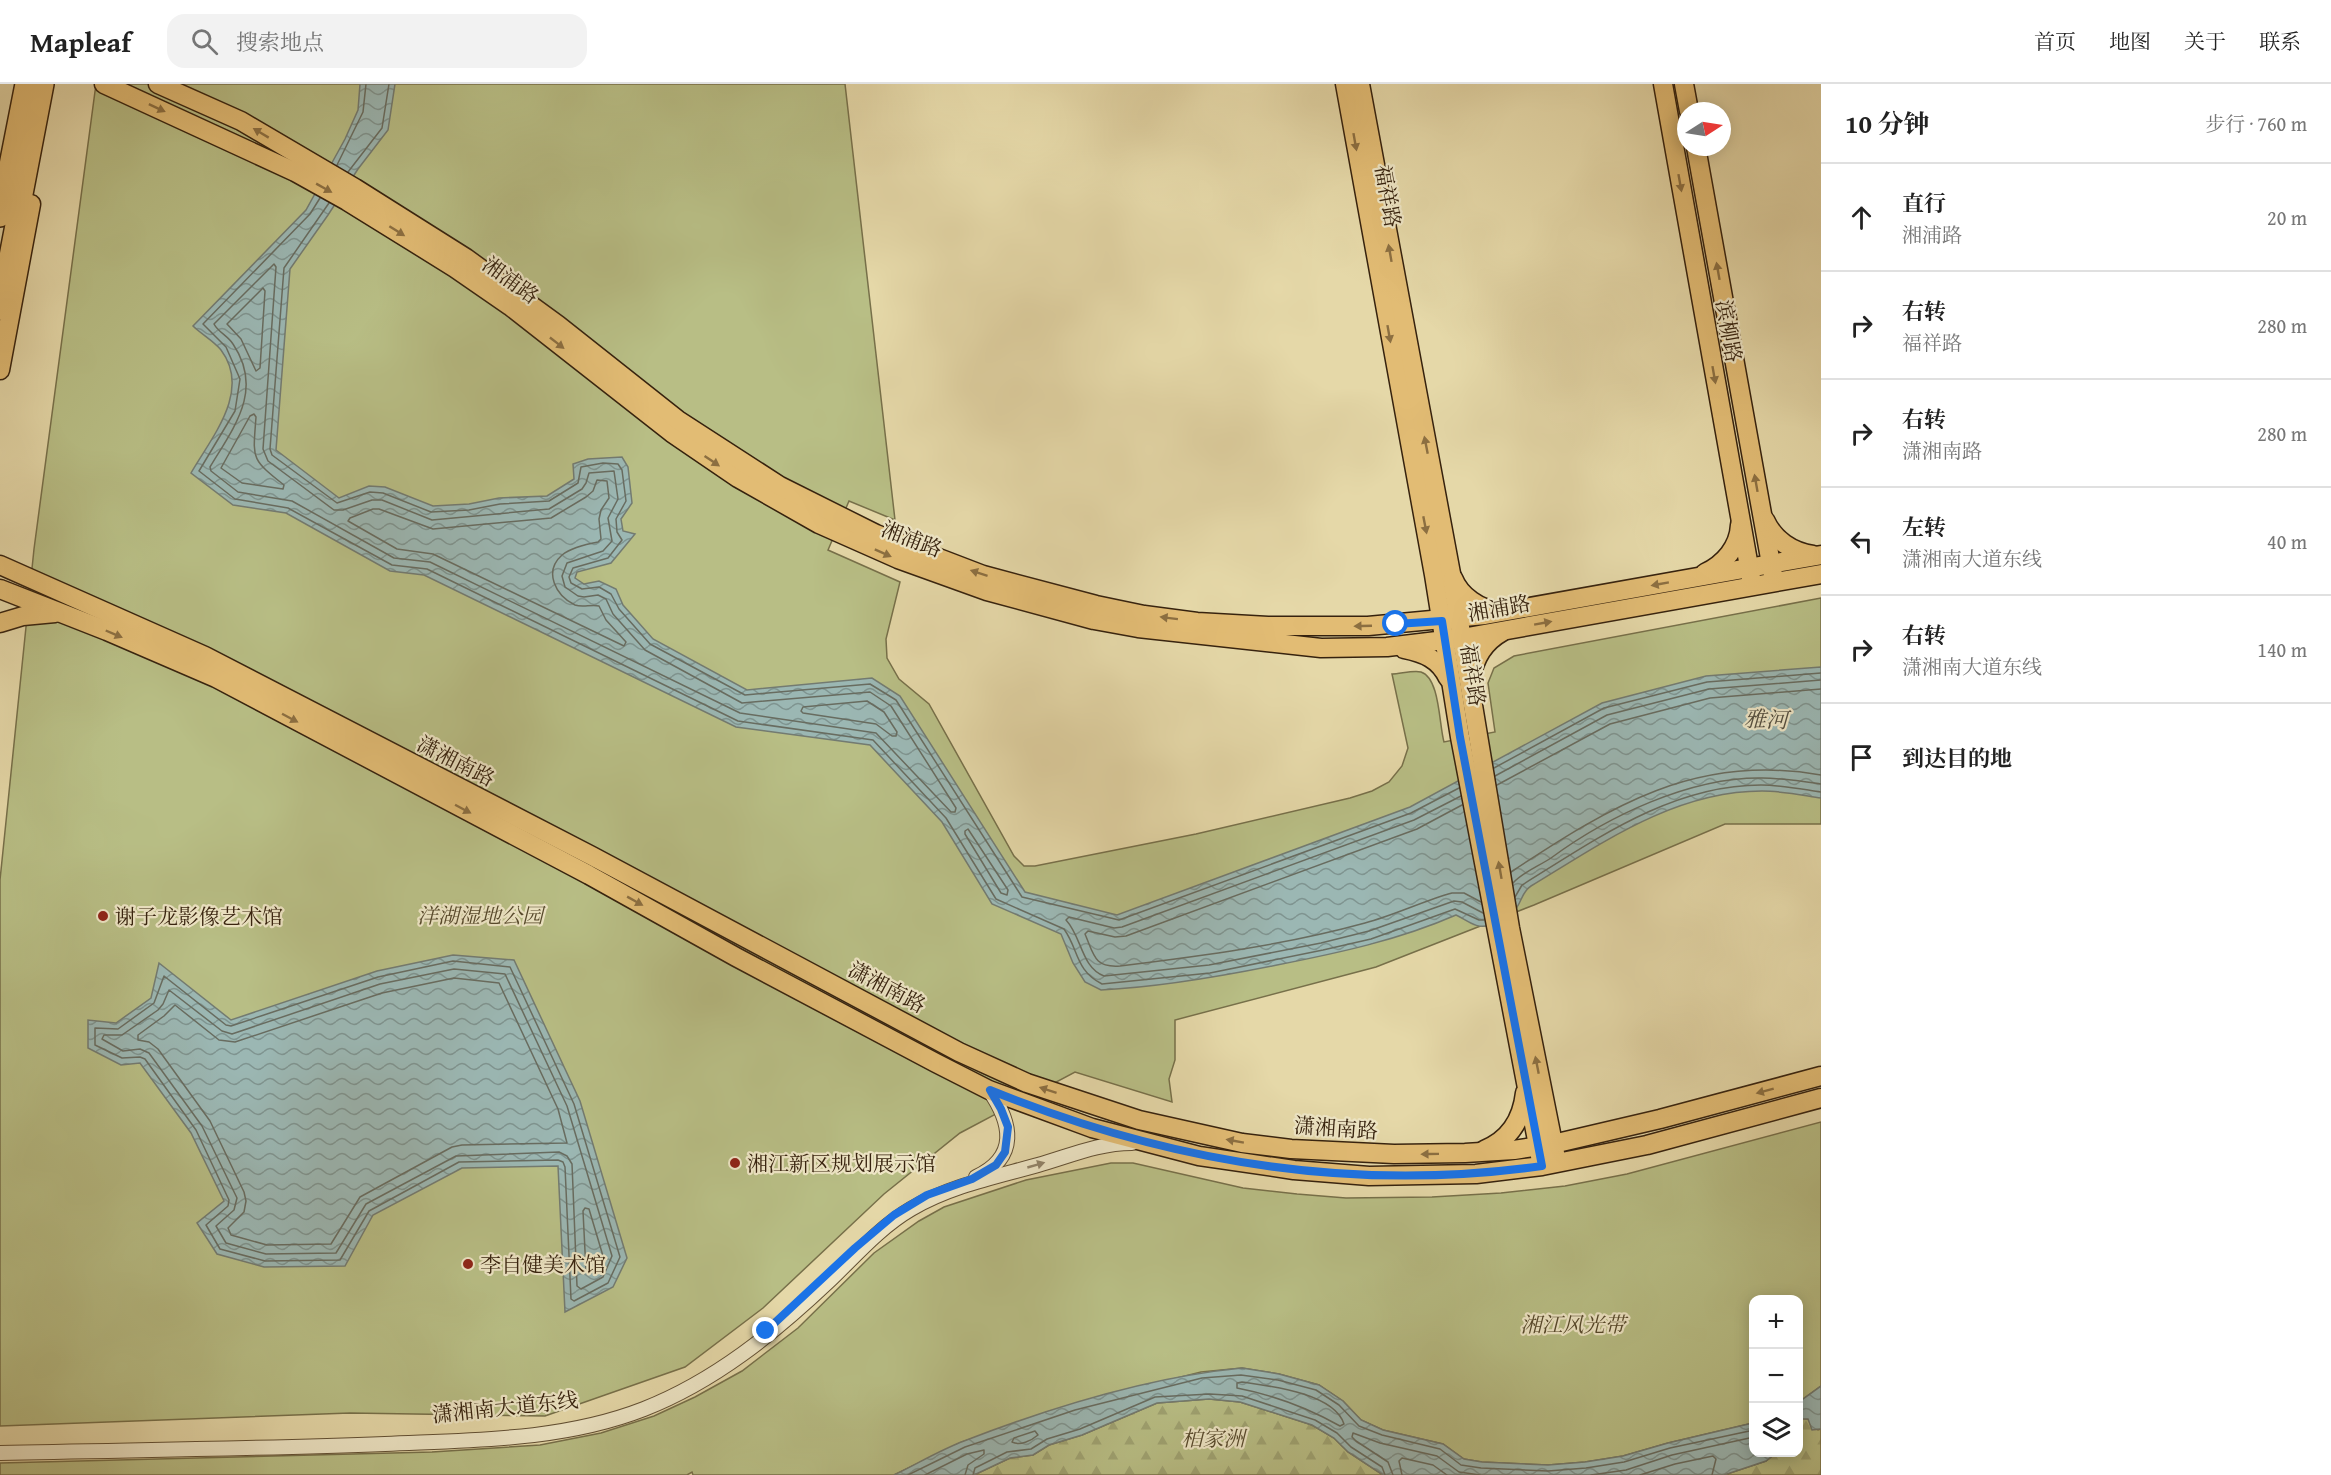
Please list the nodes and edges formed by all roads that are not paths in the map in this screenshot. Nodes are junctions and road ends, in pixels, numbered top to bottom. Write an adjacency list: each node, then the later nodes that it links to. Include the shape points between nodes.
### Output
1 (26, 84): 14 (highway)
2 (43, 84): 15 (highway)
3 (53, 84): 16 (main road)
4 (104, 84): 12 (main road, 湘浦路, one-way to 12)
5 (158, 84): 12 (main road, 湘浦路, one-way to 5, via 241,121)
6 (1345, 84): 21 (main road, 福祥路, one-way to 21)
7 (1360, 84): 21 (main road, 福祥路, one-way to 7)
8 (1663, 84): 18 (main road, 滨柳路, one-way to 18)
9 (1684, 84): 10 (main road)
10 (1687, 102)
11 (1698, 156): 17 (main road, 滨柳路, one-way to 11)
12 (306, 169): 13 (main road, 湘浦路)
13 (351, 194): 31 (main road, 湘浦路, one-way to 13, via 1268,626 1144,615 983,575 876,534 780,486 705,439 466,258); 33 (main road, 湘浦路, one-way to 33, via 510,306 672,434 738,478 819,524 898,559 987,591 1138,628 1276,645)
14 (0, 216)
15 (0, 309)
16 (0, 370)
17 (1762, 514): 19 (main road, via 1773,534 1789,547); 22 (main road, 滨柳路)
18 (1740, 517): 24 (main road, 滨柳路); 25 (main road, via 1736,544 1729,555 1710,570)
19 (1821, 555): 22 (main road, 湘浦路)
20 (0, 565): 44 (main road, 潇湘南路, one-way to 20, via 1340,1153 1242,1143 1138,1120 1028,1083 959,1052 205,656)
21 (1442, 573): 28 (main road, 福祥路); 29 (main road, via 1470,600); 31 (main road, via 1426,608)
22 (1773, 573): 23 (main road, 湘浦路); 24 (main road, 湘浦路)
23 (1821, 574)
24 (1751, 577): 25 (main road, 湘浦路); 29 (main road, 湘浦路, one-way to 24)
25 (1689, 579): 29 (main road, 湘浦路, one-way to 29)
26 (0, 589): 27 (main road, 潇湘南路)
27 (60, 613): 30 (main road, via 23,616); 38 (main road, 潇湘南路, one-way to 38, via 216,678)
28 (1450, 620): 29 (main road, 湘浦路); 31 (main road, 湘浦路); 32 (main road, 福祥路)
29 (1511, 620): 32 (main road, 湘浦路); 34 (main road, via 1478,657)
30 (0, 623)
31 (1396, 624)
32 (1453, 639): 33 (main road, 湘浦路); 34 (main road, 福祥路)
33 (1387, 647): 34 (main road, via 1433,658)
34 (1462, 697): 35 (main road, 福祥路)
35 (1504, 931): 36 (main road, 福祥路); 39 (main road, 福祥路, one-way to 35)
36 (1523, 1068): 43 (main road, 福祥路); 44 (main road, via 1524,1104 1512,1130 1494,1146)
37 (1821, 1076): 41 (main road, 潇湘南路, one-way to 41)
38 (990, 1090): 42 (main road, 潇湘南路, via 1083,1125); 46 (street, 潇湘南大道东线, via 1008,1127 1005,1152 996,1165 986,1173 942,1188 907,1206 750,1344 692,1380 650,1400 560,1426 485,1434)
39 (1543, 1094): 41 (main road, via 1548,1108 1562,1124 1585,1134); 43 (main road, 福祥路)
40 (1821, 1098): 45 (main road, 潇湘南路, via 1647,1145)
41 (1600, 1133): 43 (main road, 潇湘南路)
42 (1150, 1143): 45 (main road, 潇湘南路, via 1199,1156 1332,1174 1476,1174); 47 (street, 潇湘南大道东线, one-way to 42, via 456,1441 554,1432 613,1419 664,1400 759,1343 909,1210 980,1181 1090,1148)
43 (1546, 1145): 44 (main road, 潇湘南路); 45 (main road, 福祥路)
44 (1472, 1153)
45 (1550, 1165)
46 (0, 1448)
47 (0, 1453)

